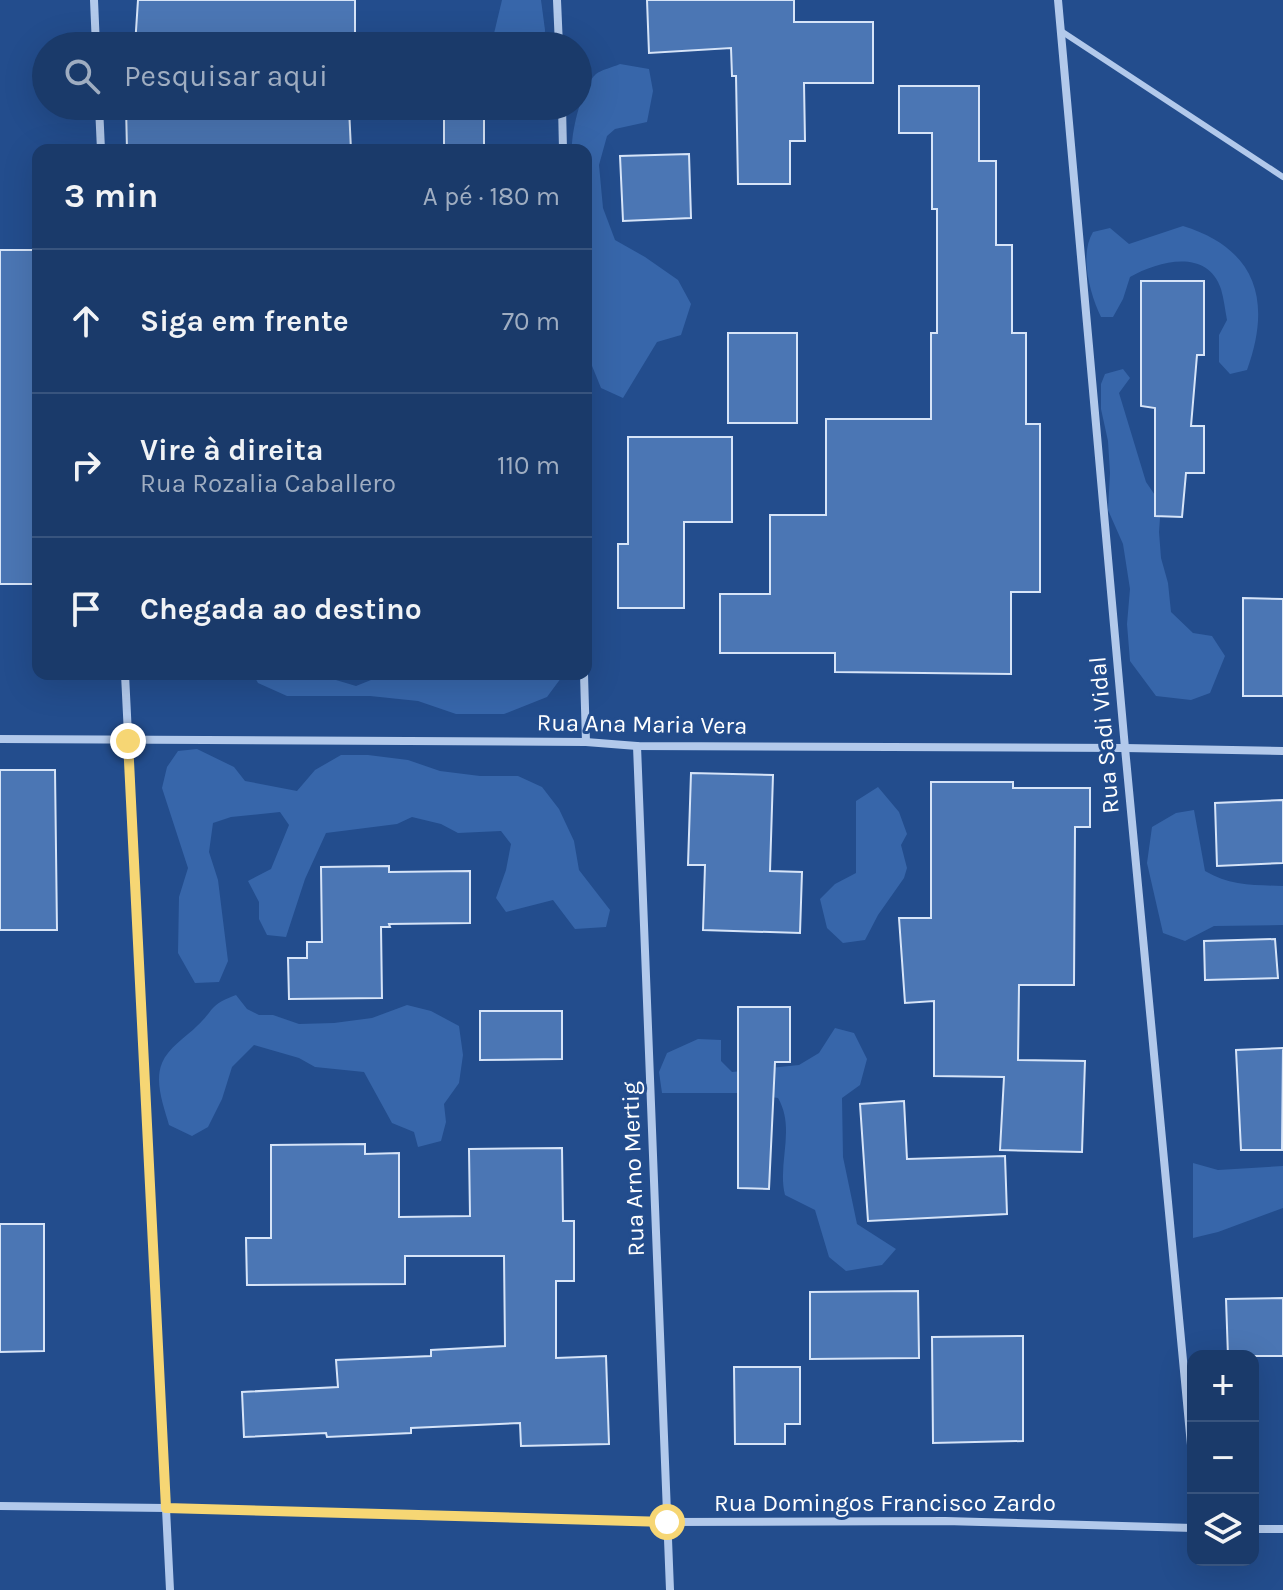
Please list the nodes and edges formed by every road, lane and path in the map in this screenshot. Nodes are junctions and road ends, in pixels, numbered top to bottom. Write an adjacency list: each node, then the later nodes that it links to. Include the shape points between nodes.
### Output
1 (94, 0): 5 (street)
2 (557, 0): 6 (street)
3 (1058, 0): 4 (street, Rua Sadi Vidal)
4 (1061, 31): 11 (lane); 18 (street, Rua Sadi Vidal)
5 (95, 32)
6 (558, 32)
7 (100, 120): 9 (street)
8 (562, 120): 10 (street)
9 (101, 144)
10 (563, 144)
11 (1283, 177)
12 (125, 680): 15 (street)
13 (584, 680): 16 (street)
14 (0, 739): 15 (street, Rua Ana Maria Vera)
15 (128, 741): 16 (street, Rua Ana Maria Vera); 22 (street)
16 (586, 742): 17 (street, Rua Ana Maria Vera)
17 (637, 746): 18 (street, Rua Ana Maria Vera); 23 (street, Rua Arno Mertig)
18 (1125, 748): 19 (street, Rua Ana Maria Vera); 20 (street, Rua Sadi Vidal)
19 (1283, 751)
20 (1189, 1422)
21 (0, 1506): 22 (street, Rua Domingos Francisco Zardo)
22 (166, 1508): 23 (street, Rua Domingos Francisco Zardo); 27 (street)
23 (667, 1522): 24 (street, Rua Domingos Francisco Zardo, via 945,1521); 28 (street, Rua Arno Mertig)
24 (1187, 1528)
25 (1259, 1529): 26 (street)
26 (1283, 1529)
27 (170, 1590)
28 (670, 1590)

